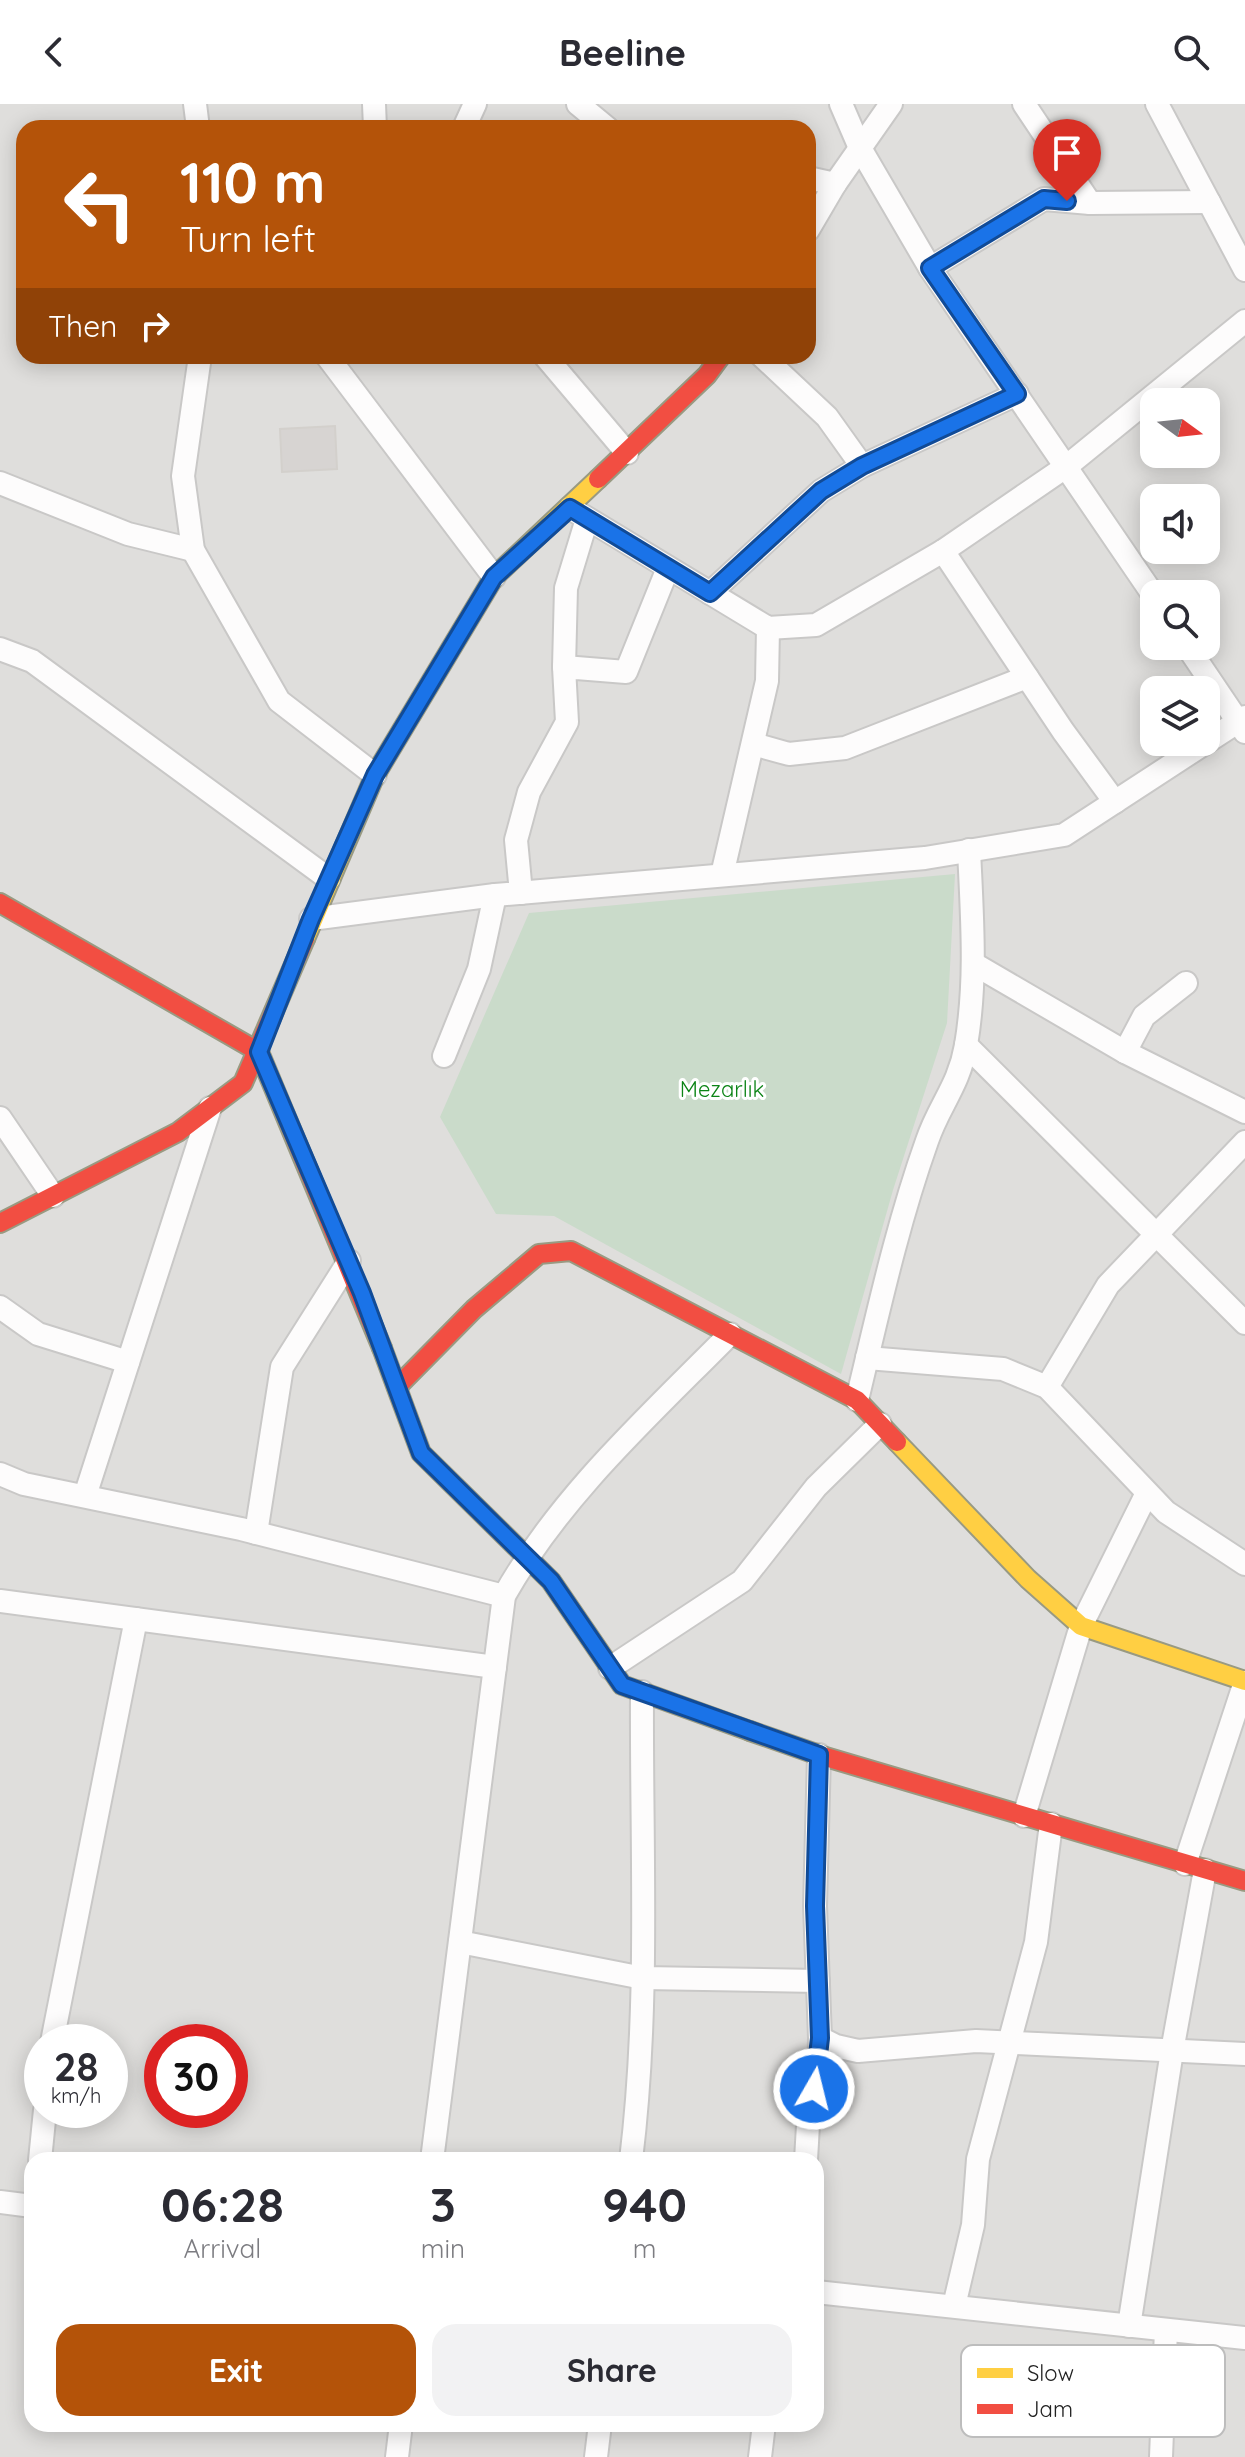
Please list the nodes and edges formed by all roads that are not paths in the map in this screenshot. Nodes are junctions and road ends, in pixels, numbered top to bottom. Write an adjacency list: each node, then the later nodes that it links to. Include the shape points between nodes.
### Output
1 (578, 104): 6 (street)
2 (841, 104): 7 (street)
3 (891, 104): 7 (street)
4 (1024, 104): 11 (street)
5 (1157, 104): 10 (street)
6 (597, 120)
7 (860, 148): 9 (street); 13 (street)
8 (816, 180): 9 (street)
9 (835, 184): 12 (street)
10 (1209, 202): 11 (street); 14 (street)
11 (1090, 203): 13 (street, via 1044,199)
12 (816, 216)
13 (930, 268): 21 (street)
14 (1245, 270)
15 (1245, 322): 24 (street)
16 (199, 364): 27 (street, via 183,476)
17 (333, 364): 30 (street)
18 (552, 364): 22 (street)
19 (715, 364): 22 (street)
20 (771, 364): 23 (street, via 827,417)
21 (1017, 394): 23 (street); 24 (street)
22 (627, 453): 26 (street)
23 (862, 466): 32 (street, via 821,491)
24 (1067, 466): 28 (street); 31 (street)
25 (0, 483): 27 (street, via 128,534)
26 (578, 514): 29 (street); 30 (street); 36 (street, via 566,588)
27 (193, 550): 40 (street, via 279,701)
28 (943, 551): 33 (street, via 816,625); 37 (street)
29 (668, 568): 32 (street); 36 (street, via 626,672)
30 (494, 577): 40 (street)
31 (1143, 580)
32 (710, 593): 33 (street)
33 (768, 628): 39 (street, via 767,681)
34 (0, 649): 44 (street, via 32,661)
35 (1197, 660): 38 (street)
36 (564, 667): 45 (street, via 567,722 529,792 516,840)
37 (1027, 677): 39 (street, via 845,748 789,754); 41 (street)
38 (1243, 724): 41 (street)
39 (753, 744): 43 (street)
40 (375, 775): 44 (street)
41 (1115, 802): 42 (street, via 1064,835)
42 (969, 850): 43 (street); 49 (street)
43 (722, 875): 45 (street)
44 (329, 879): 48 (street)
45 (521, 893): 46 (street)
46 (495, 895): 48 (street); 54 (street, via 479,969)
47 (0, 903): 52 (street)
48 (311, 919): 52 (street)
49 (974, 964): 51 (street); 53 (street)
50 (1186, 983): 53 (street, via 1144,1016)
51 (966, 1045): 61 (street); 66 (street, via 958,1082 928,1137)
52 (259, 1052): 55 (street, via 243,1083); 62 (street)
53 (1125, 1052): 56 (street)
54 (444, 1056)
55 (210, 1108): 59 (street, via 178,1132); 67 (street)
56 (1245, 1112)
57 (0, 1118): 59 (street)
58 (1245, 1142): 61 (street)
59 (53, 1196): 60 (street)
60 (0, 1223)
61 (1154, 1236): 64 (street); 69 (street, via 1108,1285)
62 (349, 1261): 68 (street); 75 (street, via 282,1367)
63 (0, 1307): 67 (street, via 38,1334)
64 (1245, 1323)
65 (730, 1334): 68 (street, via 571,1251 539,1254 474,1309); 70 (street); 76 (street, via 606,1460)
66 (867, 1358): 69 (street, via 1003,1369); 70 (street)
67 (128, 1362): 74 (street)
68 (397, 1387): 76 (street, via 421,1453)
69 (1047, 1387): 73 (street)
70 (857, 1400): 71 (street)
71 (880, 1424): 81 (street, via 1028,1579); 83 (street, via 816,1487 742,1581)
72 (0, 1474): 74 (street)
73 (1147, 1493): 77 (street, via 1166,1512); 81 (street)
74 (85, 1496): 75 (street)
75 (256, 1533): 78 (street)
76 (526, 1557): 78 (street); 83 (street, via 551,1581)
77 (1245, 1564)
78 (504, 1596): 82 (street)
79 (0, 1601): 80 (street)
80 (136, 1619): 82 (street); 94 (street)
81 (1081, 1626): 84 (street); 87 (street)
82 (495, 1667): 91 (street)
83 (610, 1668): 85 (street, via 622,1685)
84 (1245, 1682): 89 (street)
85 (642, 1692): 86 (street); 92 (street)
86 (819, 1755): 87 (street); 93 (street)
87 (1024, 1816): 88 (street)
88 (1051, 1824): 89 (street); 96 (street, via 1036,1942)
89 (1195, 1867): 90 (street); 97 (street)
90 (1245, 1881)
91 (460, 1942): 92 (street); 101 (street)
92 (643, 1978): 93 (street); 102 (street)
93 (818, 1981): 95 (street)
94 (56, 2024)
95 (820, 2038): 96 (street, via 858,2051); 103 (street)
96 (1007, 2043): 97 (street); 107 (street, via 978,2159 973,2225)
97 (1172, 2051): 98 (street); 108 (street)
98 (1245, 2054)
99 (43, 2128): 100 (street)
100 (41, 2152)
101 (433, 2152)
102 (632, 2152)
103 (806, 2152)
104 (0, 2202): 105 (street)
105 (24, 2205)
106 (824, 2293): 107 (street)
107 (954, 2306): 108 (street)
108 (1129, 2326): 109 (street)
109 (1166, 2330): 110 (street); 111 (street)
110 (1245, 2338)
111 (1165, 2345)
112 (400, 2432): 116 (street)
113 (599, 2432): 117 (street)
114 (763, 2432): 118 (street)
115 (1162, 2437): 119 (street)
116 (397, 2457)
117 (596, 2457)
118 (760, 2457)
119 (1161, 2457)

